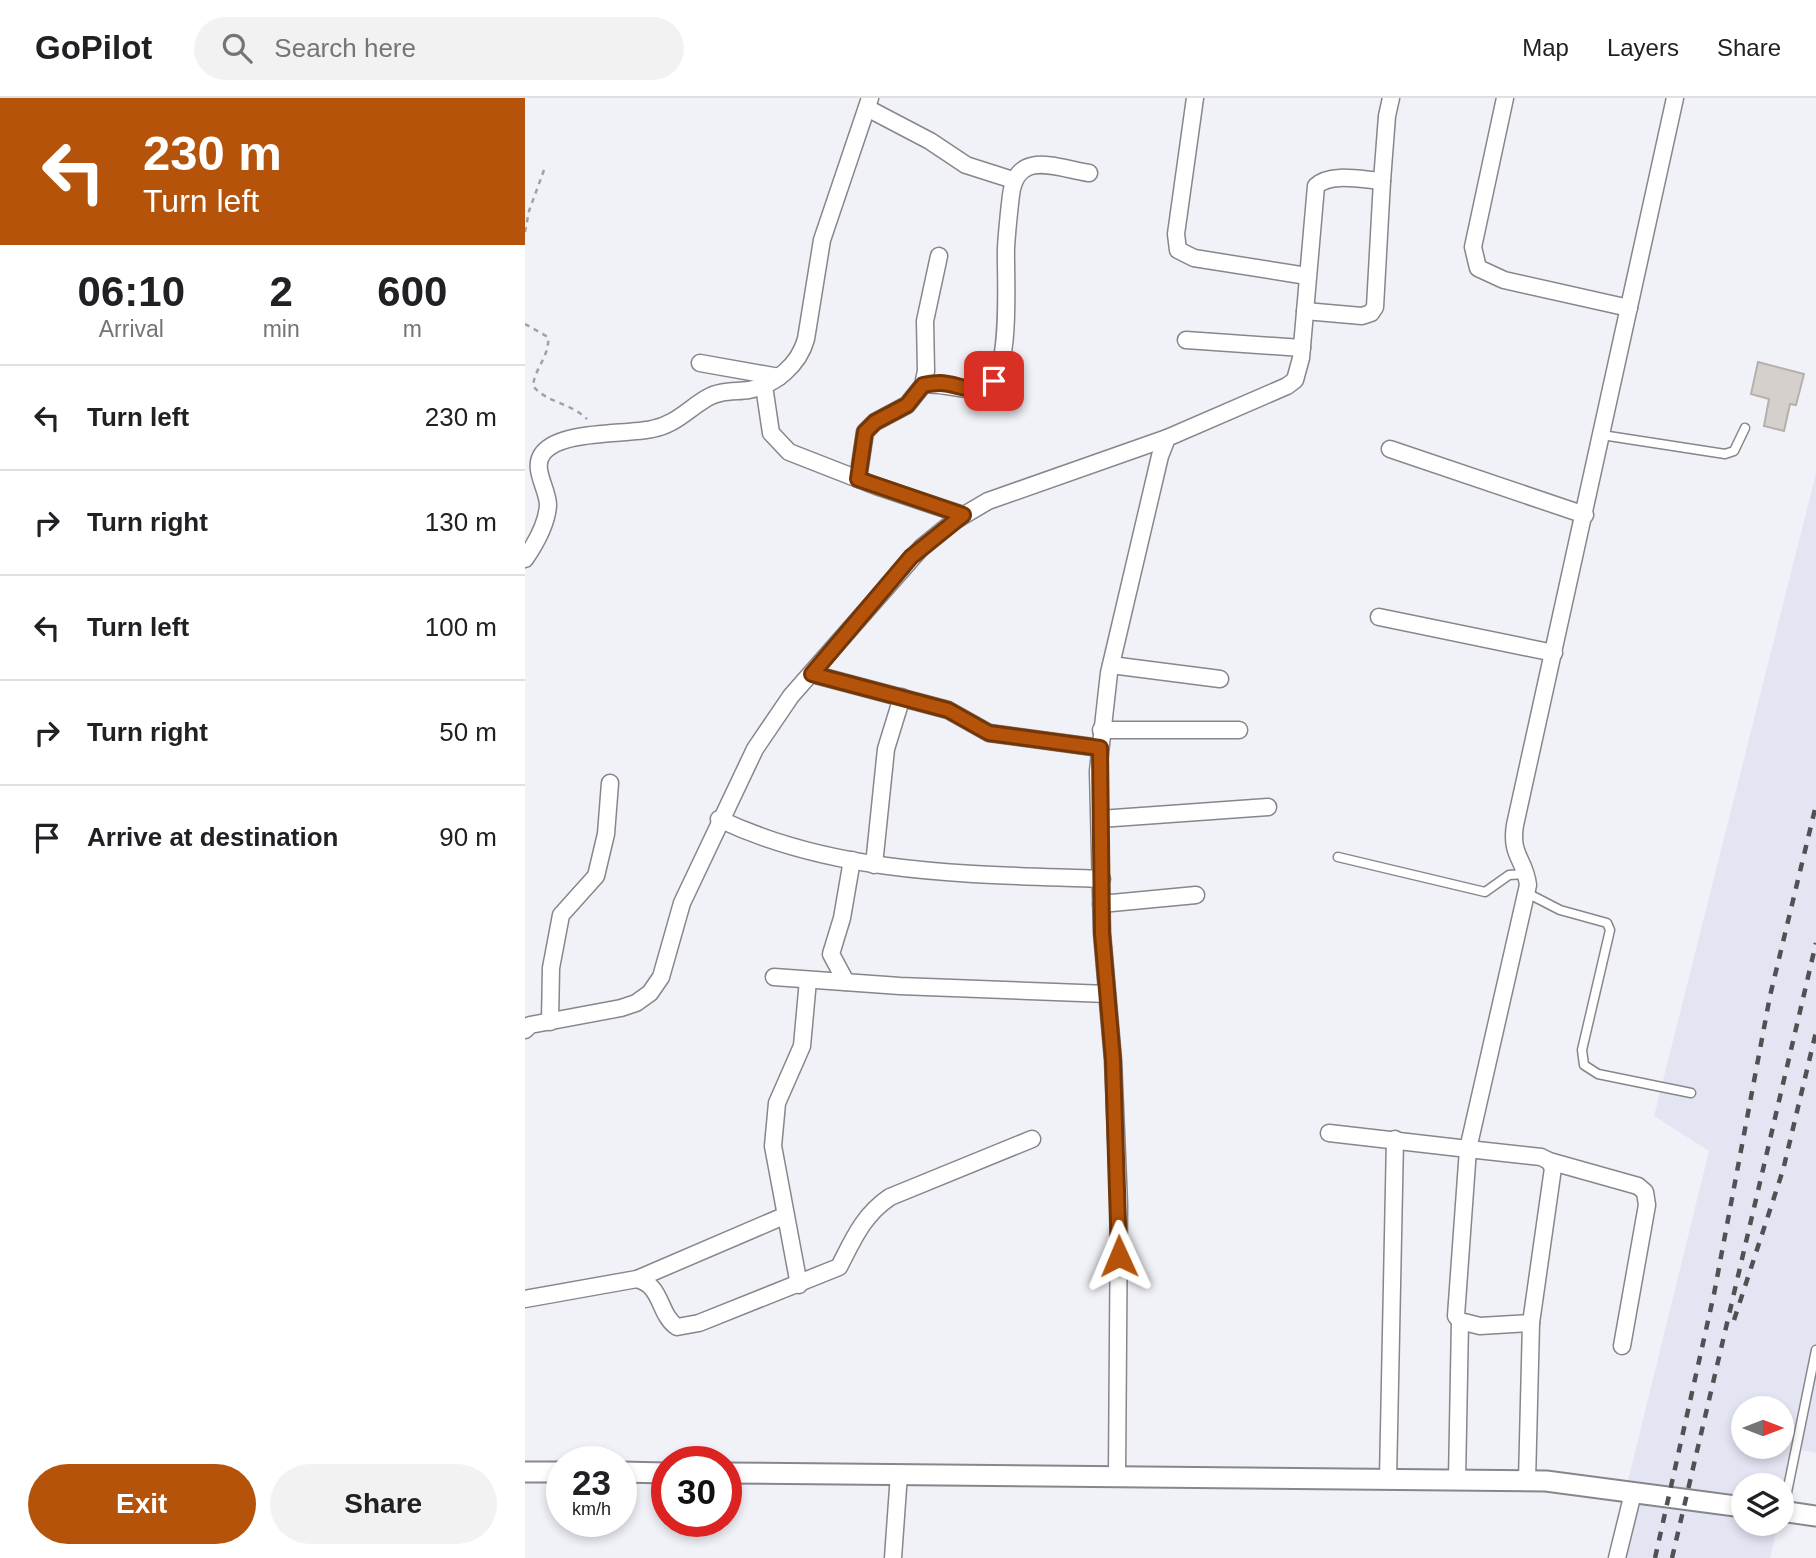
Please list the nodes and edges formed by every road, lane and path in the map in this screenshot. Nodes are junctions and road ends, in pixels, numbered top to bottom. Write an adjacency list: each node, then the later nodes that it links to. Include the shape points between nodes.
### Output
1 (1195, 98): 12 (street, via 1176,234 1178,250 1194,258)
2 (1391, 98): 9 (street)
3 (1505, 98): 13 (street, via 1473,247 1478,268 1504,279)
4 (1675, 98): 13 (street)
5 (869, 103): 8 (street, via 966,165); 19 (street, via 822,240 804,346)
6 (544, 170): 10 (path)
7 (1089, 173): 8 (street, via 1032,165 1020,169)
8 (1013, 180): 20 (street, via 1006,241 1005,339 994,381 979,390 940,383)
9 (1382, 181): 12 (street, via 1332,179 1316,186); 14 (street, via 1375,307 1362,316)
10 (525, 232)
11 (939, 257): 20 (street, via 925,321)
12 (1307, 276): 14 (street)
13 (1629, 309): 24 (street)
14 (1305, 311): 17 (street)
15 (525, 324): 23 (path, via 548,337 549,346 534,374 533,386 541,395 583,415)
16 (1186, 340): 17 (street)
17 (1302, 348): 25 (street, via 1295,380 1287,386)
18 (700, 363): 19 (street)
19 (779, 376): 21 (street)
20 (923, 385): 27 (street, via 907,405 865,432)
21 (764, 386): 23 (street, via 715,394 673,422 653,429); 27 (street, via 768,420 777,443 804,459)
22 (1745, 428): 24 (lane, via 1734,451 1725,454)
23 (600, 435): 30 (street, via 561,443 542,454 540,473 548,508 542,530)
24 (1602, 435): 29 (street)
25 (1167, 438): 28 (street, via 1027,486); 33 (street)
26 (1390, 449): 29 (street)
27 (858, 479): 28 (street)
28 (963, 515): 34 (street, via 911,557)
29 (1585, 515): 32 (street)
30 (525, 559)
31 (1379, 617): 32 (street)
32 (1554, 653): 47 (street, via 1512,842)
33 (1111, 665): 35 (street); 37 (street)
34 (812, 674): 36 (street); 42 (street, via 765,733)
35 (1220, 679)
36 (902, 697): 39 (street, via 948,710 989,733); 46 (street, via 886,748)
37 (1101, 730): 38 (street); 39 (street)
38 (1239, 730)
39 (1100, 748): 43 (street)
40 (610, 783): 56 (street, via 606,834 596,876 561,915 551,968)
41 (1268, 807): 43 (street)
42 (719, 819): 45 (street, via 777,844); 56 (street, via 682,903 661,977 650,993 621,1008)
43 (1100, 819): 48 (street)
44 (1338, 857): 47 (lane, via 1485,892 1509,875)
45 (852, 860): 46 (street); 54 (street, via 831,954)
46 (874, 865): 48 (street, via 913,871)
47 (1527, 874): 49 (street)
48 (1103, 879): 51 (street)
49 (1527, 893): 58 (lane, via 1560,910 1598,918 1610,930 1582,1050 1584,1065 1598,1074); 62 (street)
50 (1196, 895): 51 (street)
51 (1101, 904): 55 (street)
52 (774, 977): 53 (street)
53 (808, 980): 54 (street); 64 (street, via 801,1046 782,1087 774,1121 773,1146)
54 (846, 982): 55 (street)
55 (1107, 994): 77 (street, via 1119,1206)
56 (550, 1022): 57 (street)
57 (527, 1026)
58 (1691, 1093)
59 (1329, 1133): 61 (street)
60 (1032, 1139): 66 (street, via 890,1197 864,1220 839,1267)
61 (1395, 1139): 62 (street); 78 (street)
62 (1468, 1149): 63 (street); 68 (street, via 1456,1306)
63 (1549, 1161): 69 (street, via 1551,1186); 70 (street, via 1638,1186 1645,1192 1645,1218)
64 (785, 1216): 65 (street); 66 (street)
65 (637, 1279): 66 (street, via 655,1290 669,1321 677,1327); 67 (street)
66 (799, 1285)
67 (525, 1299)
68 (1460, 1321): 69 (street, via 1481,1326); 79 (street)
69 (1531, 1323): 80 (street)
70 (1622, 1346)
71 (1816, 1350): 75 (lane)
72 (525, 1472): 73 (street)
73 (546, 1472)
74 (742, 1473): 76 (street)
75 (1790, 1473)
76 (899, 1474): 77 (street); 85 (street)
77 (1117, 1476): 78 (street)
78 (1388, 1479): 79 (street)
79 (1457, 1480): 80 (street)
80 (1527, 1481): 81 (street)
81 (1633, 1493): 82 (street); 86 (street)
82 (1731, 1505)
83 (1794, 1513): 84 (street)
84 (1816, 1516)
85 (894, 1558)
86 (1617, 1558)

